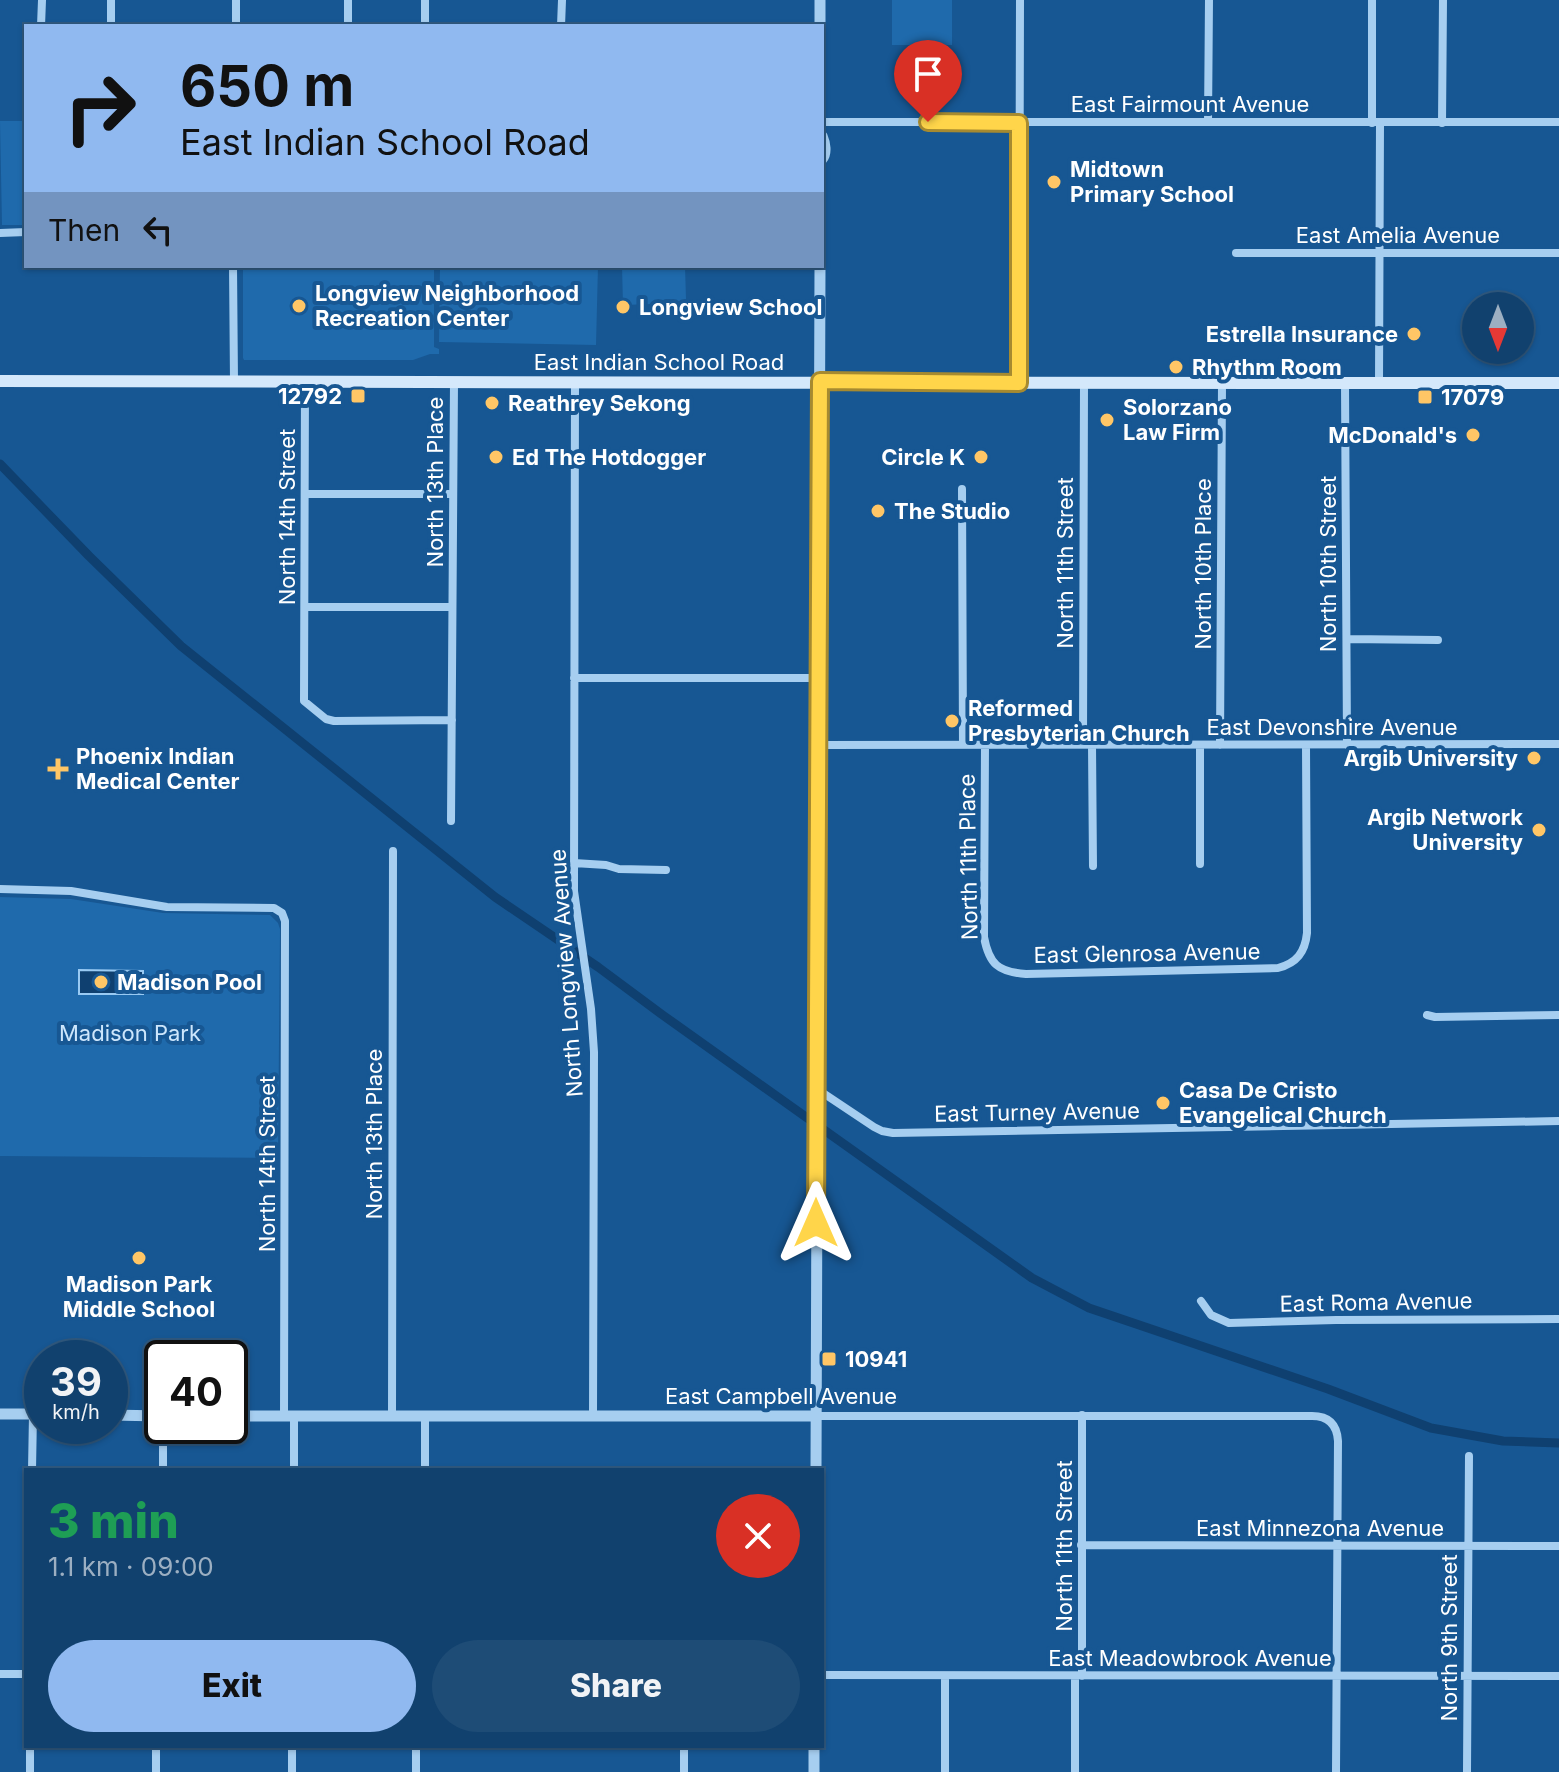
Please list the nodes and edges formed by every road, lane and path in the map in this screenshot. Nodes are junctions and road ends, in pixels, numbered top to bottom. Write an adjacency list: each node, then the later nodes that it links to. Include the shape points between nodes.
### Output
1 (42, 0): 12 (street)
2 (111, 0): 13 (street)
3 (236, 0): 14 (street)
4 (348, 0): 15 (street)
5 (425, 0): 16 (street)
6 (562, 0): 17 (street)
7 (820, 0): 18 (street)
8 (1020, 0): 22 (street)
9 (1209, 0): 20 (street)
10 (1372, 0): 23 (street)
11 (1443, 0): 24 (street)
12 (41, 24)
13 (111, 24)
14 (236, 24)
15 (348, 24)
16 (425, 24)
17 (561, 24)
18 (820, 24)
19 (824, 122): 22 (street, East Fairmount Avenue)
20 (1208, 122): 22 (street, East Fairmount Avenue); 23 (street, East Fairmount Avenue)
21 (1559, 122): 24 (street, East Fairmount Avenue)
22 (1019, 123): 39 (street)
23 (1376, 123): 24 (street, East Fairmount Avenue); 28 (street)
24 (1442, 123)
25 (24, 232): 26 (street)
26 (0, 233)
27 (1236, 253): 28 (street, East Amelia Avenue)
28 (1381, 253): 29 (street, East Amelia Avenue); 42 (street)
29 (1559, 253)
30 (233, 268): 34 (street)
31 (820, 268): 33 (street)
32 (0, 381): 34 (main road, East Indian School Road)
33 (820, 381): 38 (main road, East Indian School Road); 39 (main road, East Indian School Road); 52 (street)
34 (234, 382): 35 (main road, East Indian School Road)
35 (305, 382): 36 (main road, East Indian School Road); 45 (street, North 14th Street)
36 (454, 382): 38 (main road, East Indian School Road); 46 (street, North 13th Place)
37 (1084, 382): 39 (main road, East Indian School Road); 40 (main road, East Indian School Road); 54 (street, North 11th Street)
38 (575, 383): 51 (street, North Longview Avenue)
39 (1019, 383)
40 (1222, 383): 41 (main road, East Indian School Road); 60 (street, North 10th Place)
41 (1345, 383): 42 (main road, East Indian School Road); 49 (street, North 10th Street)
42 (1379, 383): 43 (main road, East Indian School Road)
43 (1559, 383)
44 (962, 489): 57 (street)
45 (305, 494): 46 (street); 47 (street, North 14th Street)
46 (453, 494): 48 (street, North 13th Place)
47 (305, 607): 48 (street); 53 (street, North 14th Street, via 304,701 326,719)
48 (452, 607): 53 (street, North 13th Place)
49 (1347, 639): 50 (street); 61 (street, North 10th Street)
50 (1438, 640)
51 (574, 678): 52 (street); 65 (street, North Longview Avenue)
52 (818, 678): 56 (street)
53 (452, 720): 63 (street, North 13th Place)
54 (1088, 744): 58 (street, East Devonshire Avenue); 59 (street, East Devonshire Avenue); 67 (street, North 11th Street)
55 (1559, 744): 61 (street, East Devonshire Avenue)
56 (818, 745): 57 (street, East Devonshire Avenue); 73 (street)
57 (963, 745): 58 (street, East Devonshire Avenue)
58 (985, 745): 70 (street, North 11th Place, via 984,937)
59 (1200, 745): 60 (street, East Devonshire Avenue); 66 (street)
60 (1220, 745): 62 (street, East Devonshire Avenue)
61 (1347, 745): 62 (street, East Devonshire Avenue)
62 (1306, 746): 70 (street, East Glenrosa Avenue, via 1307,933 1299,958 1278,968 1026,974)
63 (451, 821)
64 (393, 851): 82 (street, North 13th Place)
65 (574, 863): 68 (street); 84 (street, North Longview Avenue, via 594,1052)
66 (1200, 864)
67 (1093, 866)
68 (666, 870)
69 (0, 889): 81 (street, North 14th Street, via 71,891 167,907 274,908 282,913)
70 (996, 965)
71 (1427, 1015): 72 (street)
72 (1559, 1015)
73 (817, 1089): 74 (street, East Turney Avenue, via 874,1127 893,1133); 85 (street)
74 (1559, 1121)
75 (1201, 1301): 76 (street, East Roma Avenue, via 1211,1315 1229,1323)
76 (1559, 1319)
77 (0, 1414): 78 (street)
78 (24, 1414)
79 (1082, 1415): 85 (street, East Campbell Avenue); 94 (street, North 11th Street); 95 (street, East Campbell Avenue, via 1321,1416 1336,1428 1338,1441)
80 (248, 1416): 81 (street, East Campbell Avenue)
81 (289, 1416): 82 (street, East Campbell Avenue); 91 (street, North 14th Street)
82 (392, 1416): 83 (street, East Campbell Avenue)
83 (425, 1416): 84 (street, East Campbell Avenue); 92 (street)
84 (593, 1416): 85 (street, East Campbell Avenue)
85 (816, 1416): 93 (street)
86 (34, 1444): 89 (street)
87 (163, 1444): 90 (street)
88 (1469, 1456): 96 (street, North 9th Street)
89 (32, 1468)
90 (163, 1468)
91 (294, 1468)
92 (425, 1468)
93 (816, 1468)
94 (1081, 1545): 95 (street, East Minnezona Avenue); 102 (street, North 11th Street)
95 (1337, 1546): 96 (street, East Minnezona Avenue); 103 (street)
96 (1467, 1546): 97 (street, East Minnezona Avenue); 104 (street, North 9th Street)
97 (1559, 1546)
98 (0, 1674): 99 (street)
99 (24, 1674)
100 (824, 1675): 101 (street, East Meadowbrook Avenue)
101 (945, 1676): 102 (street, East Meadowbrook Avenue); 118 (street)
102 (1079, 1676): 103 (street, East Meadowbrook Avenue); 119 (street, North 11th Street)
103 (1337, 1676): 104 (street, East Meadowbrook Avenue); 120 (street)
104 (1467, 1676): 105 (street, East Meadowbrook Avenue); 121 (street, North 9th Street)
105 (1559, 1676)
106 (30, 1748): 112 (street)
107 (156, 1748): 113 (street)
108 (292, 1748): 114 (street)
109 (416, 1748): 115 (street)
110 (684, 1748): 116 (street)
111 (814, 1748): 117 (street)
112 (30, 1772)
113 (156, 1772)
114 (292, 1772)
115 (416, 1772)
116 (684, 1772)
117 (814, 1772)
118 (945, 1772)
119 (1075, 1772)
120 (1336, 1772)
121 (1467, 1772)

